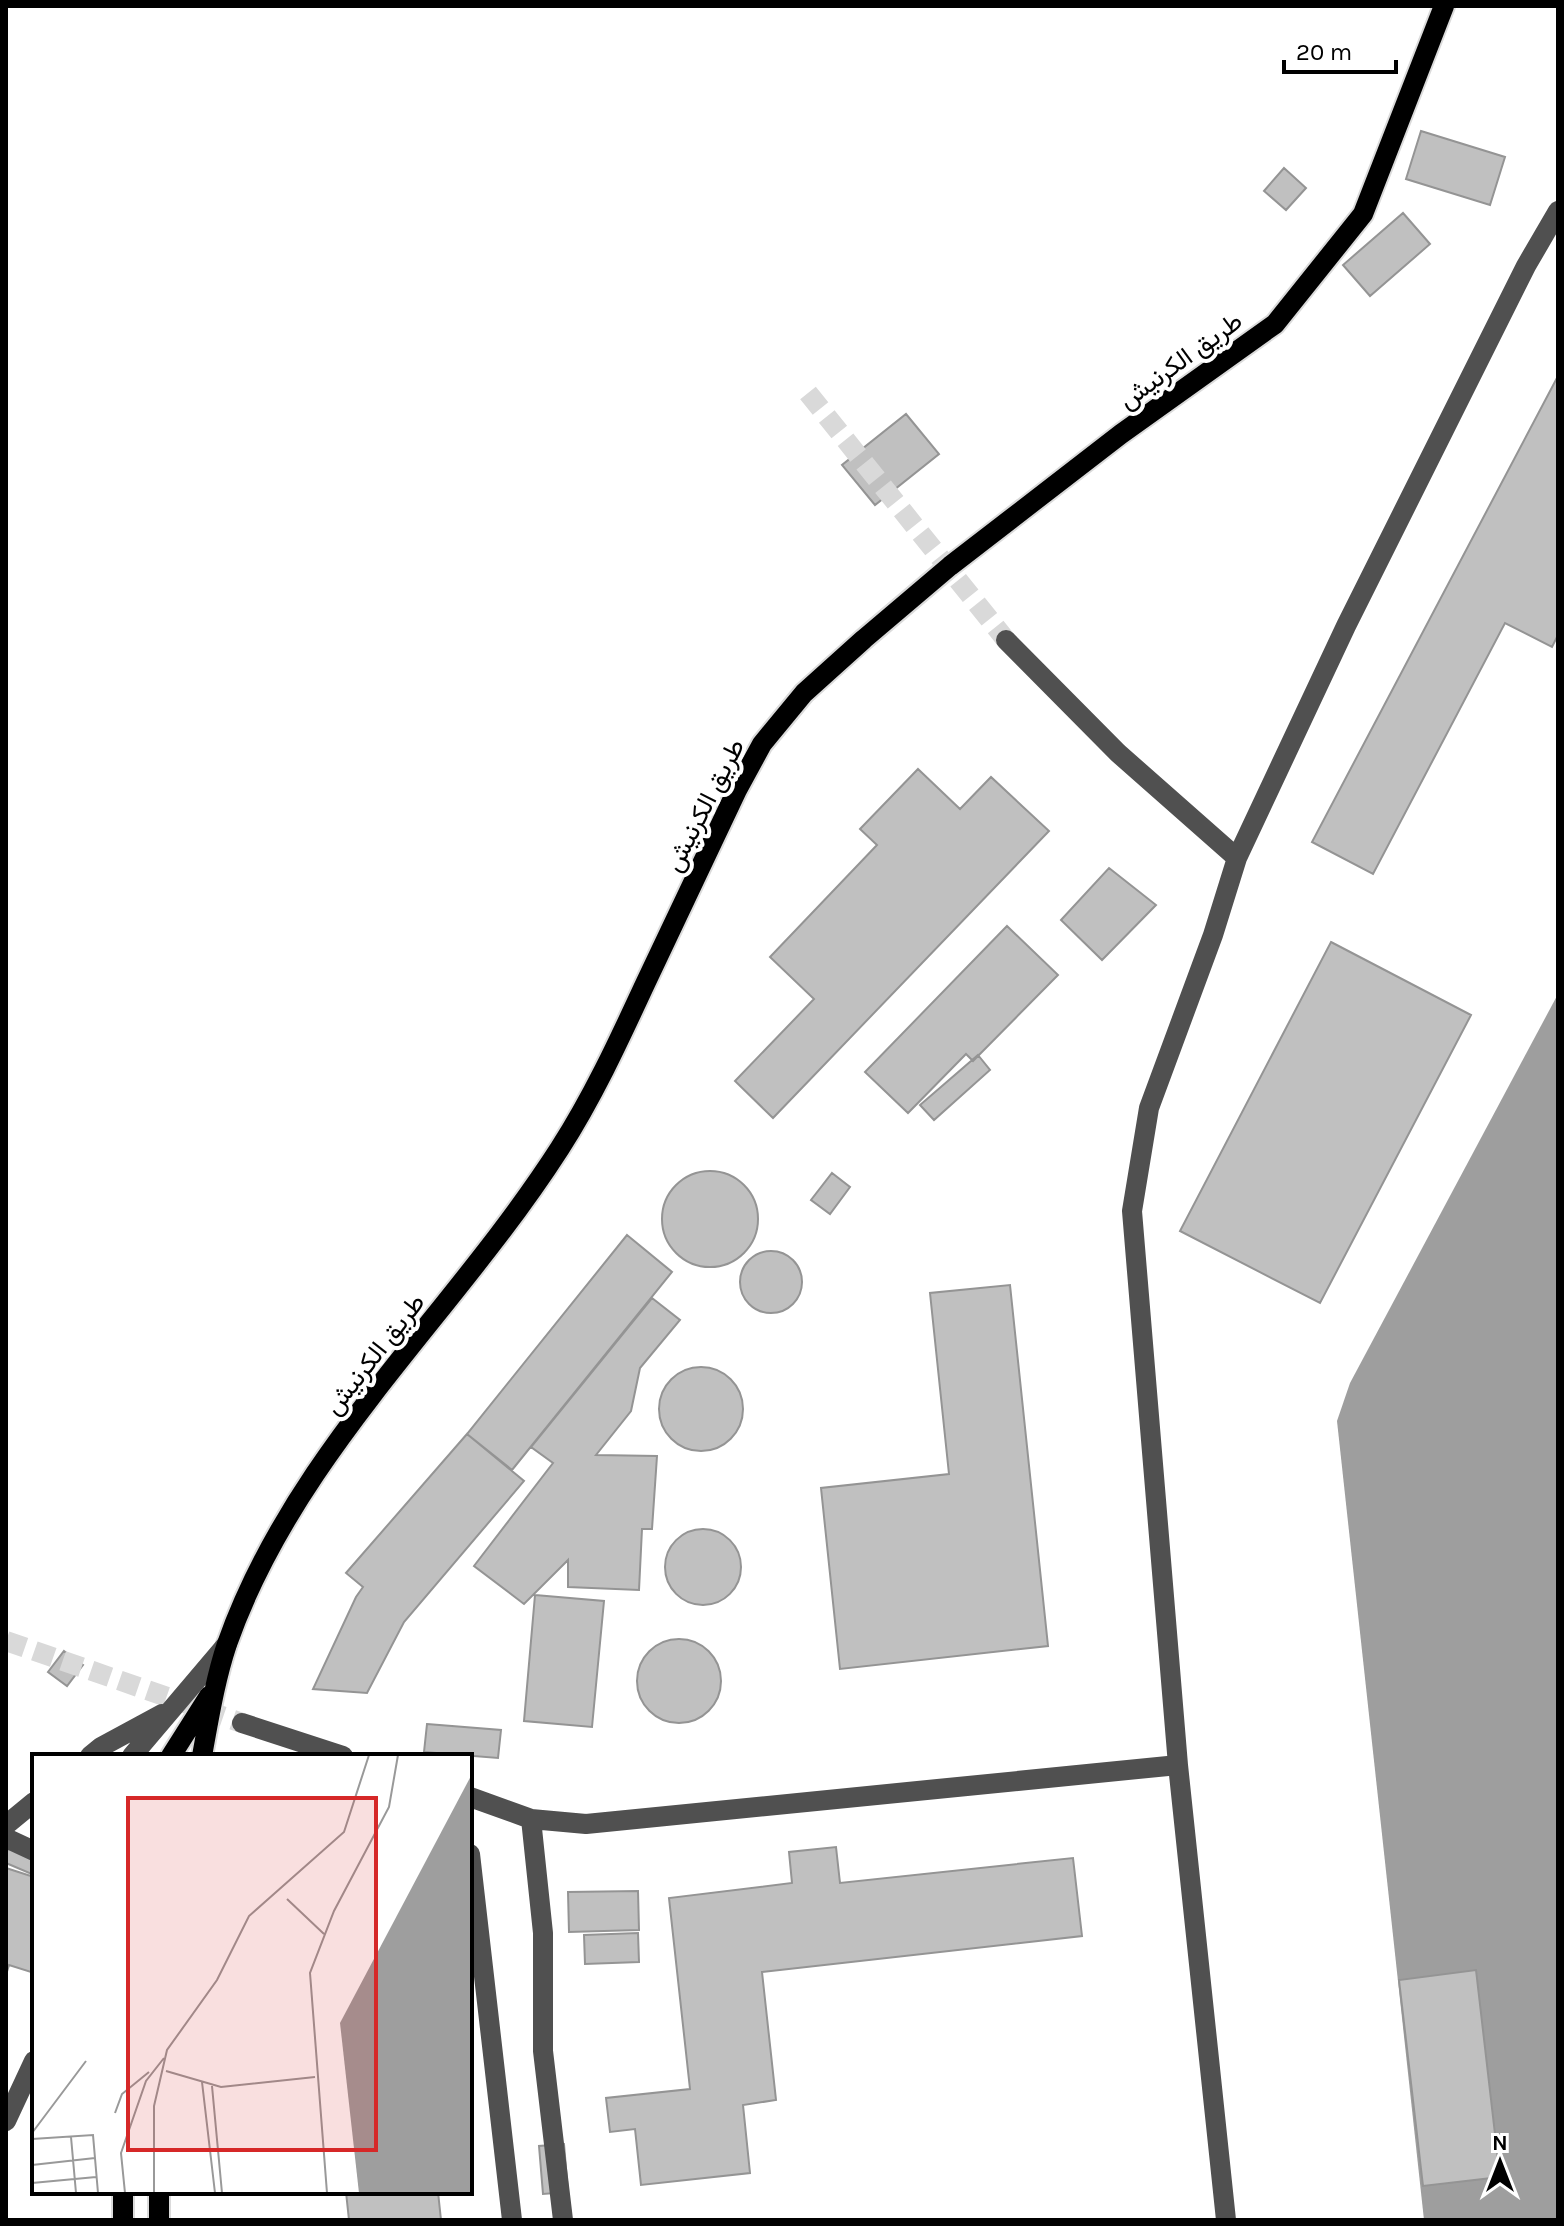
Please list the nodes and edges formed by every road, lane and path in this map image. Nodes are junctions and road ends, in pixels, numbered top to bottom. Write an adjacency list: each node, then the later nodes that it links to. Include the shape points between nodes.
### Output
1 (1444, 6): 5 (main road, طريق الكرنيش, via 1363,214 1275,324 950,566 804,693 762,744 600,1080 560,1148 493,1246 344,1431 288,1519)
2 (1558, 211): 4 (street, via 1346,626)
3 (1006, 640): 4 (street, via 1118,753)
4 (1237, 858): 14 (street, via 1149,1108 1132,1211)
5 (227, 1644): 6 (main road, طريق الكرنيش); 7 (street)
6 (215, 1686): 11 (main road); 12 (main road)
7 (169, 1710): 9 (street); 10 (street)
8 (242, 1723): 13 (street)
9 (92, 1754)
10 (134, 1754)
11 (172, 1754)
12 (202, 1754)
13 (337, 1754)
14 (1178, 1765): 17 (street, via 586,1824); 30 (street)
15 (472, 1798): 17 (street)
16 (32, 1804): 18 (street)
17 (531, 1819): 29 (street, via 543,1933 543,2051)
18 (6, 1825)
19 (6, 1838): 20 (street)
20 (32, 1850)
21 (472, 1871): 28 (street)
22 (32, 2065): 23 (street)
23 (6, 2121)
24 (123, 2194): 26 (main road)
25 (159, 2194): 27 (main road)
26 (123, 2220)
27 (159, 2220)
28 (512, 2220)
29 (563, 2220)
30 (1226, 2220)

